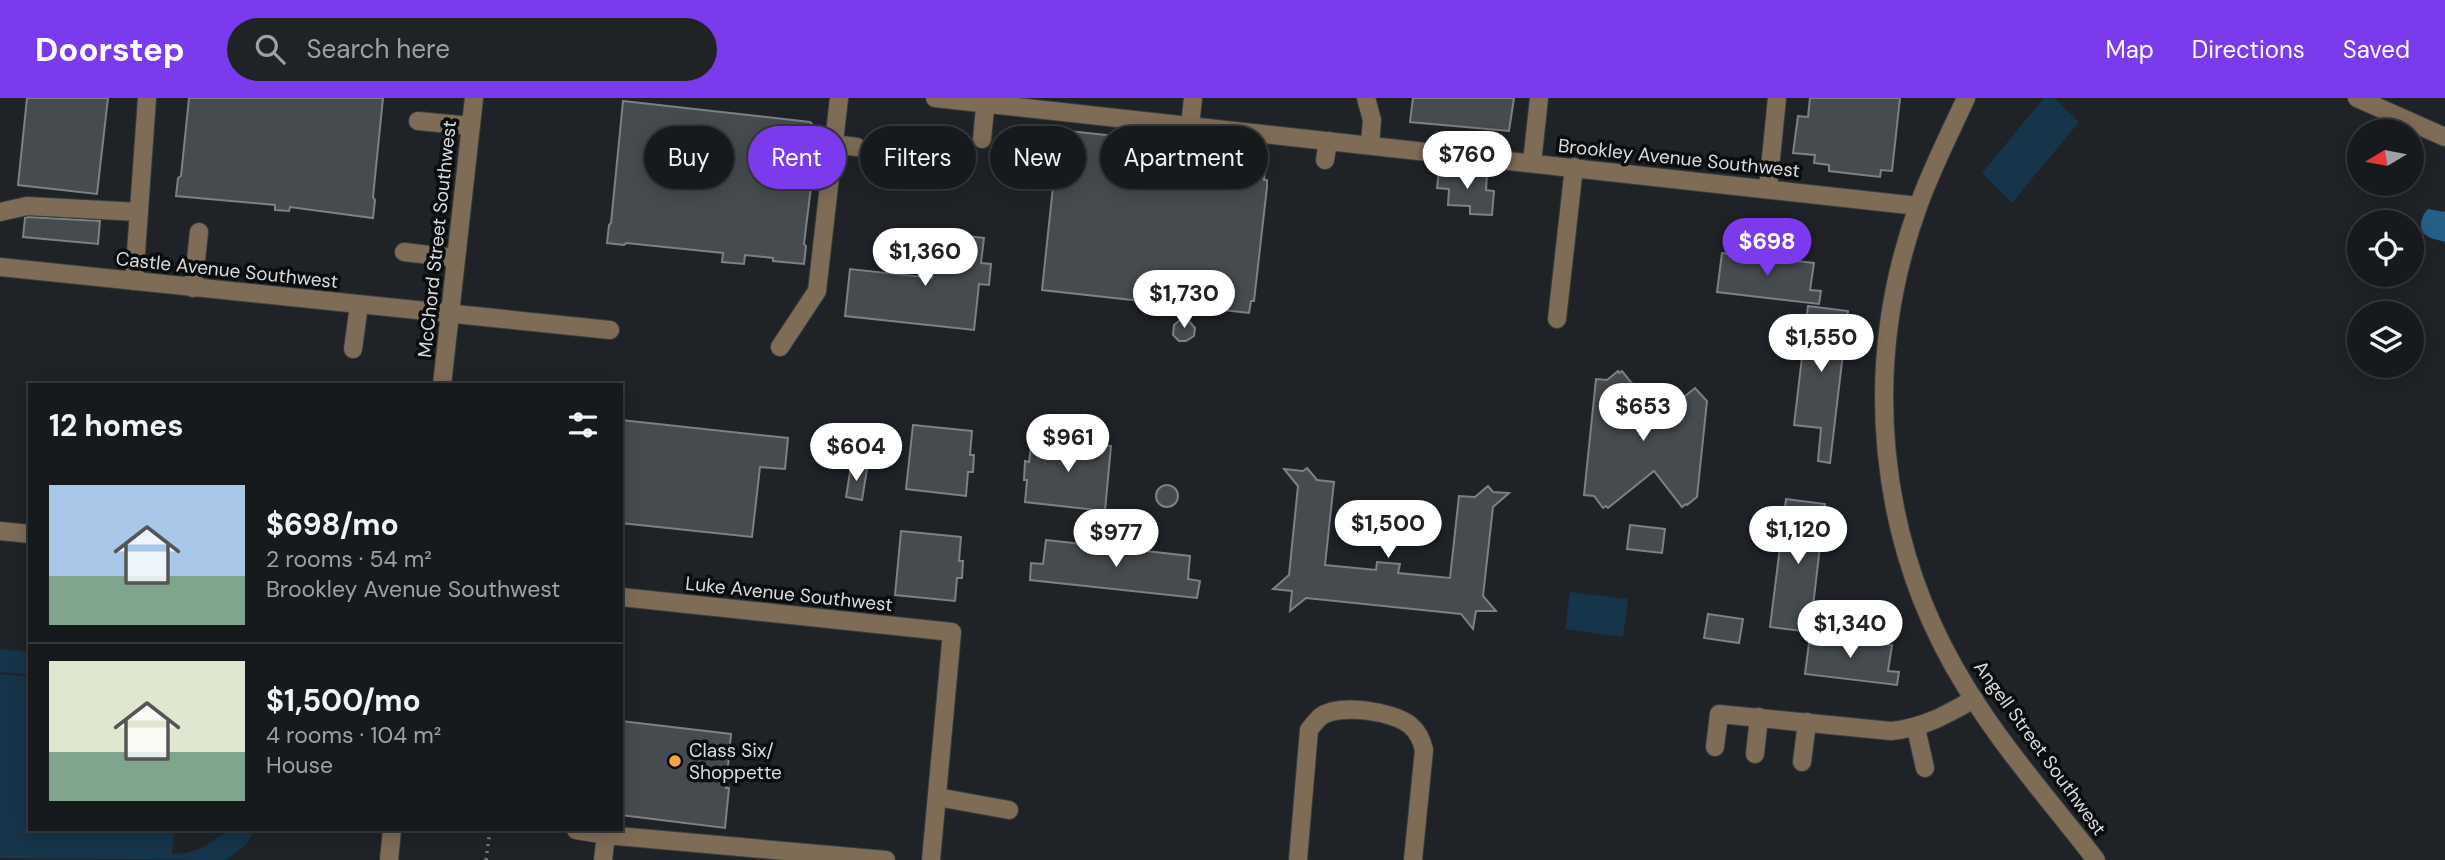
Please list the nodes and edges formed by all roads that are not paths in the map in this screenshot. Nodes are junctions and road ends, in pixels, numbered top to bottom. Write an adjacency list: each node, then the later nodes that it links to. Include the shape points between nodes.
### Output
1 (148, 98): 30 (street)
2 (474, 98): 13 (street, McChord Street Southwest)
3 (839, 98): 14 (street)
4 (935, 98): 11 (street, Brookley Avenue Southwest)
5 (1193, 98): 15 (street)
6 (1366, 98): 20 (street, via 1372,120)
7 (1539, 98): 24 (street)
8 (1777, 98): 26 (street)
9 (1966, 98): 28 (street, Angell Street Southwest)
10 (2357, 98): 17 (street)
11 (986, 101): 15 (street, Brookley Avenue Southwest); 18 (street)
12 (418, 121): 13 (street)
13 (471, 126): 33 (street, McChord Street Southwest)
14 (836, 126)
15 (1190, 126)
16 (1268, 134): 19 (street, Brookley Avenue Southwest)
17 (2445, 137)
18 (982, 139)
19 (1328, 141): 20 (street, Brookley Avenue Southwest); 23 (street)
20 (1370, 145): 24 (street, Brookley Avenue Southwest)
21 (846, 146): 22 (street)
22 (857, 147)
23 (1325, 160)
24 (1532, 163): 25 (street, Brookley Avenue Southwest)
25 (1574, 167): 26 (street, Brookley Avenue Southwest); 39 (street)
26 (1768, 188): 28 (street, Brookley Avenue Southwest)
27 (829, 189): 41 (street, via 817,290)
28 (1918, 206): 47 (street, Angell Street Southwest, via 1889,316 1885,444 1898,524 1915,580 1936,631)
29 (0, 212): 30 (street, via 27,206)
30 (139, 212): 35 (street)
31 (199, 232): 36 (street)
32 (404, 252): 33 (street)
33 (456, 258): 38 (street, McChord Street Southwest)
34 (0, 267): 35 (street, Castle Avenue Southwest)
35 (134, 281): 36 (street, Castle Avenue Southwest)
36 (193, 288): 37 (street, Castle Avenue Southwest)
37 (359, 305): 38 (street, Castle Avenue Southwest); 42 (street)
38 (450, 316): 40 (street, Castle Avenue Southwest); 43 (street, McChord Street Southwest)
39 (1557, 319)
40 (610, 330)
41 (780, 347)
42 (353, 349)
43 (442, 383)
44 (0, 531): 45 (street)
45 (28, 534)
46 (623, 597): 55 (street, Luke Avenue Southwest, via 952,632)
47 (1974, 699): 50 (street); 60 (street, Angell Street Southwest)
48 (1759, 718): 49 (street); 51 (street, via 1720,714); 52 (street)
49 (1807, 722): 50 (street, via 1891,731); 53 (street)
50 (1916, 728): 54 (street)
51 (1715, 747)
52 (1755, 754)
53 (1802, 762)
54 (1925, 768)
55 (937, 797): 56 (street); 64 (street)
56 (1009, 810)
57 (392, 831): 61 (street)
58 (582, 831): 59 (street)
59 (606, 835): 62 (street); 63 (street)
60 (2094, 859)
61 (389, 860)
62 (603, 860)
63 (886, 860)
64 (931, 860)
65 (1298, 860): 66 (street, via 1308,730 1320,717 1342,710 1387,713 1412,727 1421,739 1424,750)
66 (1413, 860)

